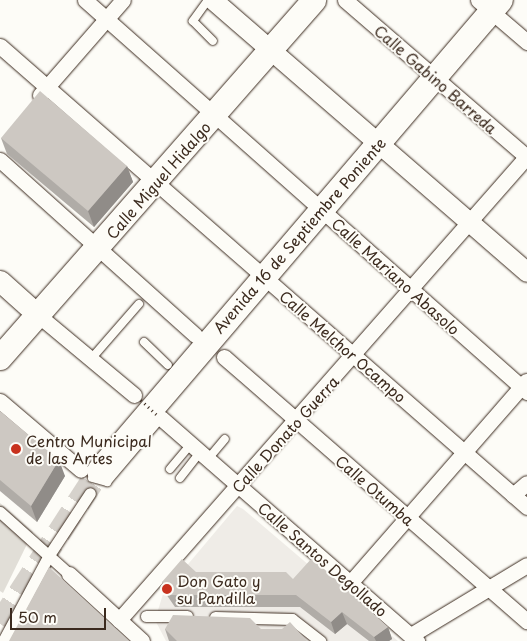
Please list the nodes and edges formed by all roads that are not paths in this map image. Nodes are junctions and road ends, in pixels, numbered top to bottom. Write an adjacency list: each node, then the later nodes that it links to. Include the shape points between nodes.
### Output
1 (85, 0): 8 (street, Calle Mariano Abasolo)
2 (123, 0): 8 (street)
3 (208, 0): 9 (lane, via 193,21)
4 (213, 0): 12 (street)
5 (314, 0): 12 (main road, Calle Miguel Hidalgo)
6 (345, 0): 13 (street, Calle Gabino Barreda)
7 (490, 4): 10 (street); 13 (main road, Avenida 16 de Septiembre Poniente)
8 (106, 19): 14 (street); 16 (street, Calle Mariano Abasolo)
9 (213, 41)
10 (527, 42)
11 (0, 46): 14 (street, Calle Melchor Ocampo)
12 (269, 51): 16 (main road, Calle Miguel Hidalgo); 17 (street)
13 (434, 78): 17 (main road, Avenida 16 de Septiembre Poniente); 18 (street, Calle Gabino Barreda)
14 (46, 87): 15 (street); 20 (street, Calle Melchor Ocampo)
15 (29, 107)
16 (214, 115): 20 (main road, Calle Miguel Hidalgo); 21 (street, Calle Mariano Abasolo)
17 (377, 144): 21 (main road, Avenida 16 de Septiembre Poniente); 22 (street)
18 (527, 156): 22 (street, Calle Donato Guerra)
19 (0, 160): 23 (street)
20 (155, 182): 23 (main road, Calle Miguel Hidalgo); 25 (street, Calle Melchor Ocampo)
21 (321, 210): 25 (main road, Avenida 16 de Septiembre Poniente); 27 (street, Calle Mariano Abasolo)
22 (469, 224): 24 (street); 27 (street, Calle Donato Guerra)
23 (99, 246): 29 (main road, Calle Miguel Hidalgo); 30 (street)
24 (527, 272)
25 (263, 276): 32 (street, Calle Melchor Ocampo); 46 (main road, Avenida 16 de Septiembre Poniente)
26 (0, 281): 29 (main road)
27 (412, 290): 32 (street, Calle Donato Guerra); 37 (street, Calle Mariano Abasolo)
28 (139, 304): 35 (lane)
29 (38, 315): 34 (main road, Calle Miguel Hidalgo); 35 (street)
30 (195, 335)
31 (144, 342): 36 (lane)
32 (355, 355): 41 (street, Calle Donato Guerra); 43 (street, Calle Melchor Ocampo)
33 (224, 357): 41 (street, Calle Otumba)
34 (0, 358)
35 (92, 359): 38 (street)
36 (168, 364)
37 (525, 386): 43 (street)
38 (138, 397)
39 (0, 400): 46 (street)
40 (159, 416): 44 (street, Calle Santos Degollado); 46 (lane, via 105,483)
41 (296, 420): 49 (street, Calle Donato Guerra); 54 (street, Calle Otumba)
42 (225, 439): 44 (lane)
43 (462, 451): 51 (street, Calle Melchor Ocampo); 54 (street)
44 (200, 452): 45 (lane); 47 (lane); 49 (street, Calle Santos Degollado)
45 (170, 469)
46 (90, 470)
47 (180, 478)
48 (527, 483): 51 (street)
49 (239, 486): 58 (street, Calle Santos Degollado); 61 (street, Calle Donato Guerra)
50 (90, 493): 55 (street)
51 (513, 496): 52 (street, Calle Melchor Ocampo)
52 (527, 507)
53 (0, 512): 55 (street)
54 (405, 516): 58 (street); 59 (street, Calle Otumba)
55 (49, 555): 57 (street); 64 (street)
56 (527, 565): 59 (street)
57 (69, 574): 61 (street)
58 (350, 584): 63 (street, Calle Santos Degollado)
59 (487, 586): 62 (street, Calle Otumba); 63 (street)
60 (146, 616): 66 (street, via 292,619)
61 (119, 620): 65 (street)
62 (527, 622)
63 (414, 638)
64 (3, 641)
65 (142, 641)
66 (320, 641)

